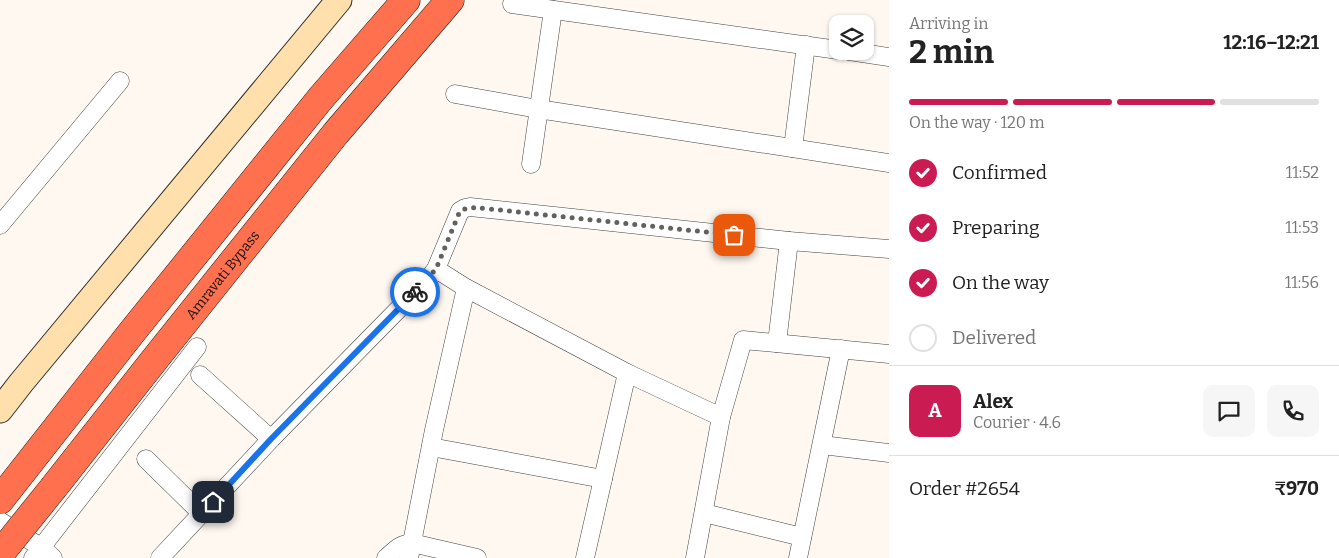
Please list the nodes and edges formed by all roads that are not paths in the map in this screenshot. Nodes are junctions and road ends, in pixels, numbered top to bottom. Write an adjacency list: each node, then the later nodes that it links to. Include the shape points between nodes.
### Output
1 (339, 0): 27 (main road)
2 (406, 0): 35 (highway, via 313,107)
3 (450, 0): 41 (highway, Amravati Bypass, bridge, via 336,133)
4 (512, 4): 5 (street)
5 (553, 10): 6 (street); 12 (street)
6 (806, 45): 7 (street); 13 (street)
7 (829, 49)
8 (874, 55): 9 (street)
9 (889, 57)
10 (120, 81): 16 (street)
11 (455, 94): 12 (street)
12 (538, 109): 13 (street); 15 (street)
13 (793, 148): 14 (street)
14 (889, 163)
15 (531, 164)
16 (0, 225)
17 (789, 241): 18 (street); 19 (street, via 465,208 460,211); 21 (street)
18 (889, 249)
19 (436, 269): 20 (street); 29 (street)
20 (466, 288): 25 (street); 31 (street)
21 (777, 343): 23 (street); 28 (street, via 743,340)
22 (197, 347): 42 (street)
23 (840, 349): 24 (street); 30 (street)
24 (889, 354)
25 (627, 373): 28 (street); 34 (street)
26 (200, 375): 29 (street)
27 (0, 410)
28 (721, 417): 36 (street)
29 (271, 439): 37 (street)
30 (822, 445): 32 (street); 39 (street)
31 (431, 447): 34 (street); 40 (street)
32 (889, 453)
33 (146, 459): 37 (street)
34 (604, 479): 46 (street)
35 (0, 500)
36 (704, 513): 39 (street); 47 (street)
37 (202, 514): 43 (street)
38 (0, 521): 42 (street)
39 (802, 537): 48 (street)
40 (411, 550): 44 (street, via 404,543); 45 (street)
41 (0, 554)
42 (43, 555)
43 (160, 558)
44 (386, 558)
45 (477, 558)
46 (585, 558)
47 (695, 558)
48 (798, 558)

